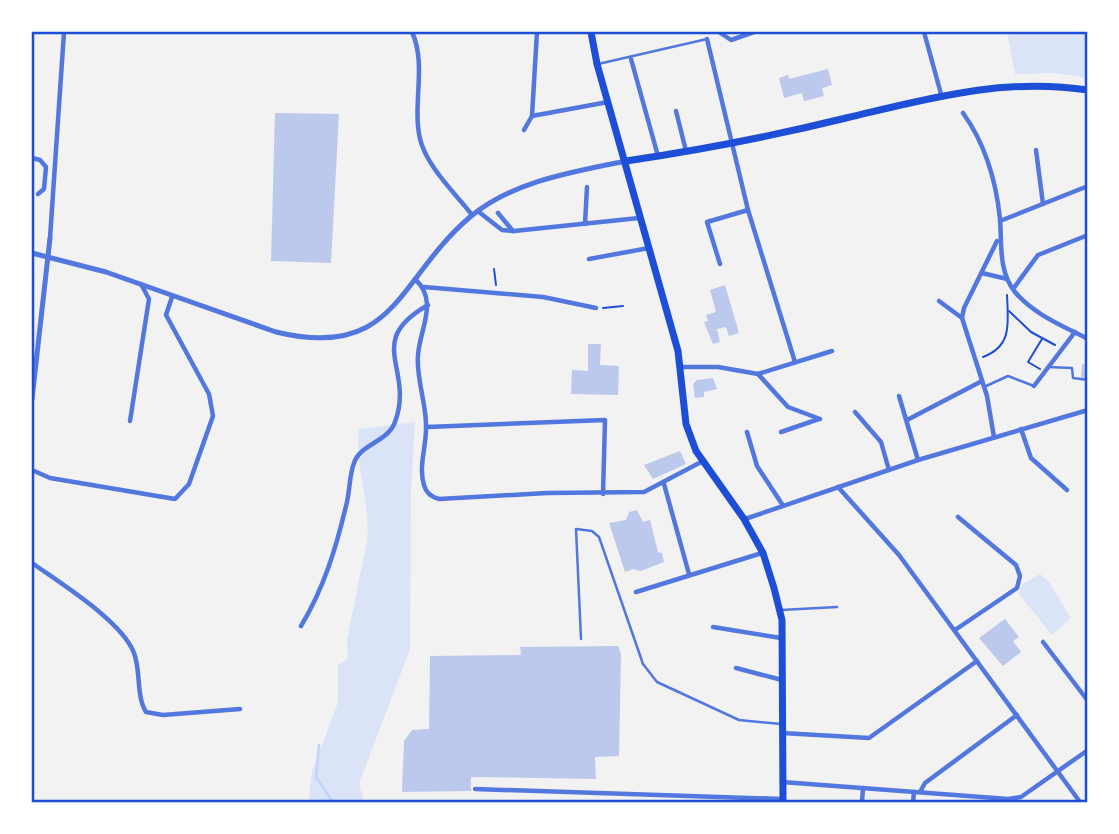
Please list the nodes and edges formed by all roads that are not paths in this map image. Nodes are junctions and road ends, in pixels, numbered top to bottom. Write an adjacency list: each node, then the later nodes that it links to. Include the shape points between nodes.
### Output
1 (64, 32): 37 (street)
2 (412, 32): 31 (street, via 418,50 420,138 425,152)
3 (537, 32): 16 (street)
4 (593, 32): 10 (main road)
5 (719, 32): 6 (street, via 731,40)
6 (754, 32)
7 (924, 32): 12 (street)
8 (707, 39): 9 (lane); 18 (street)
9 (631, 58): 10 (lane); 21 (street)
10 (597, 64): 13 (main road)
11 (1087, 90): 12 (main road, via 1016,84)
12 (940, 94): 18 (main road)
13 (608, 102): 16 (street); 23 (main road)
14 (676, 111): 20 (street)
15 (963, 113): 33 (street, via 988,156)
16 (532, 116): 17 (street)
17 (524, 130)
18 (730, 144): 20 (main road); 28 (street)
19 (1036, 150): 27 (street)
20 (687, 152): 21 (main road)
21 (658, 156): 23 (main road)
22 (32, 158): 26 (street, via 46,167 44,189)
23 (626, 161): 29 (street, via 533,183); 32 (main road)
24 (1087, 186): 27 (street)
25 (587, 187): 34 (street)
26 (38, 194)
27 (1044, 204): 33 (street)
28 (748, 210): 43 (street, via 707,222); 59 (street)
29 (479, 212): 31 (street); 35 (street, via 502,230)
30 (498, 213): 35 (street)
31 (472, 215): 45 (street)
32 (639, 218): 34 (street); 39 (main road)
33 (1000, 221): 38 (street)
34 (585, 224): 35 (street)
35 (514, 231)
36 (1087, 235): 49 (street, via 1038,255)
37 (50, 238): 41 (street)
38 (999, 239): 44 (street); 46 (street)
39 (649, 248): 42 (street); 60 (main road)
40 (32, 253): 41 (street)
41 (47, 256): 47 (street); 58 (street)
42 (589, 259)
43 (720, 264)
44 (982, 273): 46 (street); 54 (street)
45 (415, 279): 48 (street); 50 (street, via 380,320 341,338 304,339)
46 (1007, 279): 49 (street)
47 (141, 284): 50 (street); 71 (street, via 149,299)
48 (424, 287): 52 (street); 53 (street, via 543,297)
49 (1013, 289): 55 (street, via 1034,309)
50 (172, 297): 79 (street, via 166,315 209,394 213,416 188,484 175,499 50,478)
51 (939, 301): 54 (street)
52 (428, 305): 72 (street, via 417,357); 94 (street, via 406,317 394,337 401,394 395,422 354,464 327,575)
53 (596, 308)
54 (962, 318): 64 (street)
55 (1075, 332): 56 (street); 61 (street)
56 (1087, 339)
57 (832, 351): 59 (street)
58 (34, 360): 67 (street)
59 (795, 362): 62 (street)
60 (682, 367): 62 (street); 78 (main road, via 686,424)
61 (1046, 370): 63 (lane, via 1072,368 1073,378); 65 (street)
62 (758, 374): 75 (street, via 788,407 820,419)
63 (1087, 380)
64 (983, 384): 65 (lane, via 1008,376); 70 (street); 76 (street)
65 (1034, 386)
66 (899, 396): 70 (street)
67 (32, 399)
68 (1087, 410): 73 (street)
69 (855, 412): 80 (street, via 881,442)
70 (907, 420): 77 (street)
71 (130, 421)
72 (426, 427): 84 (street, via 422,473 431,496); 84 (street, via 605,420)
73 (1021, 429): 76 (street); 83 (street, via 1031,458)
74 (747, 432): 85 (street, via 757,466)
75 (780, 432)
76 (995, 437): 77 (street)
77 (918, 460): 80 (street)
78 (703, 461): 81 (street); 87 (main road)
79 (32, 470)
80 (890, 470): 82 (street)
81 (663, 484): 84 (street, via 644,492); 90 (street)
82 (838, 487): 85 (street); 96 (street, via 899,555)
83 (1067, 490)
84 (603, 494)
85 (782, 504): 87 (street)
86 (958, 517): 96 (street, via 1016,565 1020,576 1017,588)
87 (744, 519): 88 (main road)
88 (763, 553): 90 (street); 93 (main road)
89 (32, 564): 104 (street, via 128,641 146,712 163,715)
90 (689, 574): 91 (street)
91 (636, 592)
92 (837, 607): 93 (lane)
93 (780, 610): 97 (main road)
94 (301, 626)
95 (713, 627): 97 (street)
96 (955, 631): 100 (street)
97 (783, 638): 102 (main road)
98 (581, 639): 106 (lane, via 576,529 599,537 643,664 657,682 739,720)
99 (1043, 642): 103 (street)
100 (977, 661): 105 (street); 106 (street, via 869,738)
101 (736, 668): 102 (street)
102 (782, 680): 106 (main road)
103 (1087, 701)
104 (240, 709)
105 (1017, 715): 108 (street); 112 (street)
106 (781, 728): 109 (main road)
107 (1087, 750): 108 (street)
108 (1057, 771): 113 (street, via 1021,797); 117 (street)
109 (781, 782): 110 (street); 114 (main road)
110 (863, 788): 112 (street); 115 (street)
111 (475, 789): 114 (street)
112 (917, 792): 113 (street); 116 (street)
113 (988, 800)
114 (783, 801)
115 (862, 803)
116 (913, 803)
117 (1080, 803)

